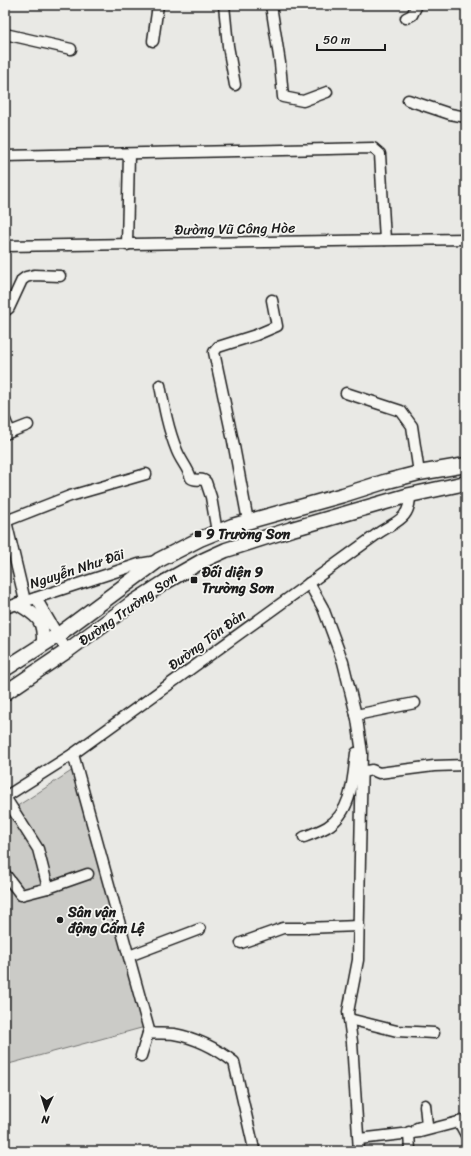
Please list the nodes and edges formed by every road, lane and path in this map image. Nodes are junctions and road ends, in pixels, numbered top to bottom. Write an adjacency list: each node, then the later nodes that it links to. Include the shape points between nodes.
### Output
1 (158, 5): 7 (street)
2 (224, 5): 9 (street)
3 (271, 5): 10 (street, via 283,97 303,101)
4 (417, 5): 5 (street, via 412,15)
5 (406, 18)
6 (5, 34): 8 (street)
7 (152, 41)
8 (71, 49)
9 (235, 85)
10 (327, 92)
11 (408, 100): 12 (street)
12 (466, 117)
13 (129, 154): 14 (street); 16 (street, via 373,148 380,154); 17 (street)
14 (5, 156)
15 (466, 239): 16 (street, Đường Vũ Công Hòe)
16 (385, 240): 17 (street, Đường Vũ Công Hòe)
17 (127, 245): 18 (street, Đường Vũ Công Hòe)
18 (5, 246)
19 (60, 276): 21 (street, via 26,277)
20 (272, 300): 33 (street, via 277,326 218,347 214,352)
21 (5, 311)
22 (160, 385): 34 (street, via 165,415 178,453 191,478 206,482)
23 (346, 393): 28 (street, via 401,411 412,426)
24 (5, 420): 26 (street)
25 (28, 425): 26 (street)
26 (7, 433)
27 (466, 465): 28 (highway, Đường Trường Sơn)
28 (419, 473): 33 (highway, Đường Trường Sơn)
29 (146, 474): 32 (street, via 70,496)
30 (466, 483): 31 (highway, Đường Trường Sơn)
31 (410, 495): 36 (street, Đường Tôn Đản, via 410,506 406,515); 42 (highway, Đường Trường Sơn, via 292,529 226,550 204,560 131,604)
32 (6, 519): 38 (street)
33 (248, 521): 34 (highway, Đường Trường Sơn)
34 (217, 532): 35 (highway, Đường Trường Sơn)
35 (159, 560): 37 (street, Nguyễn Như Đãi, via 139,564); 40 (highway, Đường Trường Sơn)
36 (309, 583): 46 (street, via 323,608 343,662); 48 (street, Đường Tôn Đản)
37 (36, 598): 38 (street, Nguyễn Như Đãi); 40 (street)
38 (22, 603): 39 (street, Nguyễn Như Đãi); 41 (main road, via 39,619 43,631)
39 (5, 608)
40 (58, 635): 41 (highway, Đường Trường Sơn); 42 (street)
41 (43, 644): 43 (highway, Đường Trường Sơn)
42 (67, 651): 44 (highway, Đường Trường Sơn)
43 (5, 670)
44 (5, 693)
45 (415, 703): 46 (street)
46 (356, 715): 47 (street)
47 (359, 734): 50 (street); 52 (street, via 353,783 345,810 328,826)
48 (73, 754): 51 (street, Đường Tôn Đản); 59 (street)
49 (466, 765): 50 (street, via 379,773 372,770)
50 (362, 772): 56 (street)
51 (5, 797): 55 (street, via 38,849)
52 (304, 837)
53 (5, 874): 55 (street, via 21,895)
54 (88, 874): 55 (street)
55 (48, 888)
56 (359, 926): 58 (street, via 283,928); 60 (street, via 358,960 348,1012)
57 (200, 930): 59 (street)
58 (241, 943)
59 (129, 956): 61 (street)
60 (349, 1019): 62 (street, via 397,1031); 68 (street)
61 (148, 1033): 63 (street); 69 (street, via 172,1034 191,1039 211,1046 234,1062)
62 (434, 1034)
63 (141, 1056)
64 (425, 1105): 66 (street, via 427,1125)
65 (463, 1121): 66 (street); 67 (street)
66 (411, 1132): 68 (street); 71 (street)
67 (466, 1135)
68 (359, 1139): 70 (street)
69 (254, 1149)
70 (359, 1151)
71 (410, 1151)

